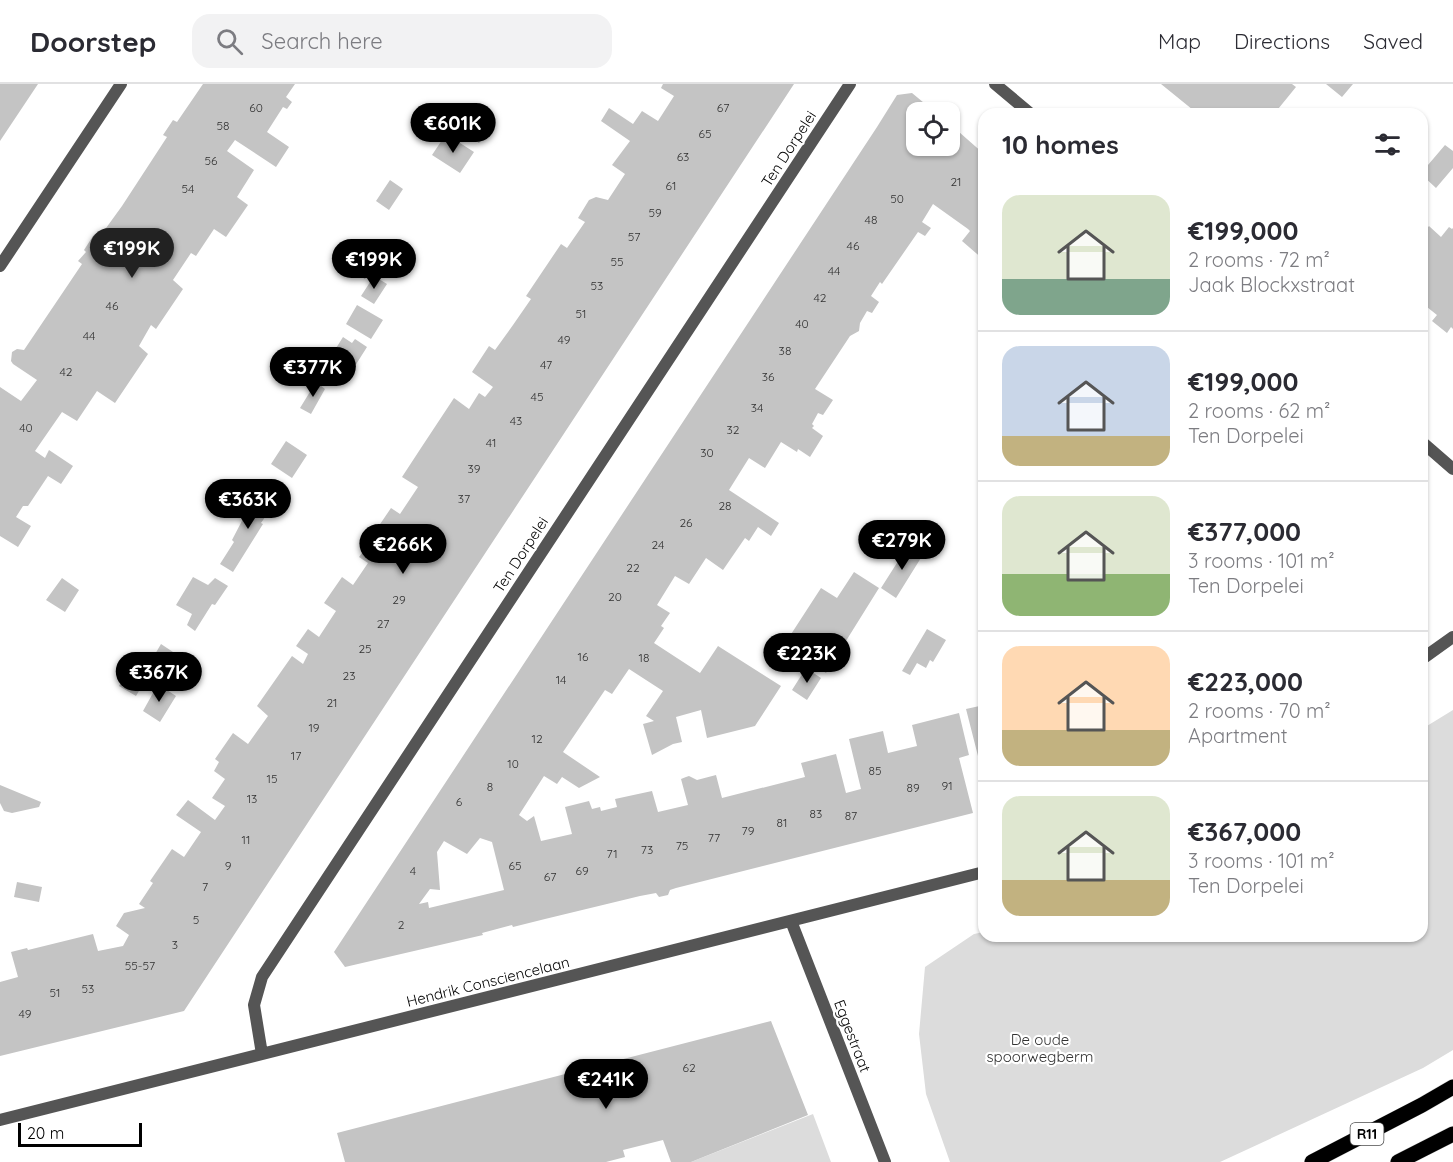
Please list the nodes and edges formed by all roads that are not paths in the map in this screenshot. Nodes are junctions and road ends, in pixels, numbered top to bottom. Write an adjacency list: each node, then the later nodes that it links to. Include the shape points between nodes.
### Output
1 (121, 84): 5 (street)
2 (850, 84): 12 (street, Ten Dorpelei, via 262,977 254,1005)
3 (995, 84): 4 (street)
4 (1024, 108)
5 (0, 266)
6 (1428, 447): 7 (street)
7 (1453, 469)
8 (1453, 637): 9 (street)
9 (1428, 655)
10 (978, 874): 11 (street, Hendrik Consciencelaan)
11 (791, 921): 12 (street, Hendrik Consciencelaan); 16 (street, Eggestraat)
12 (262, 1054): 14 (street, Hendrik Consciencelaan)
13 (1453, 1087): 17 (main road, R11)
14 (0, 1120)
15 (1453, 1134): 18 (main road, R11)
16 (885, 1162)
17 (1312, 1162)
18 (1398, 1162)

